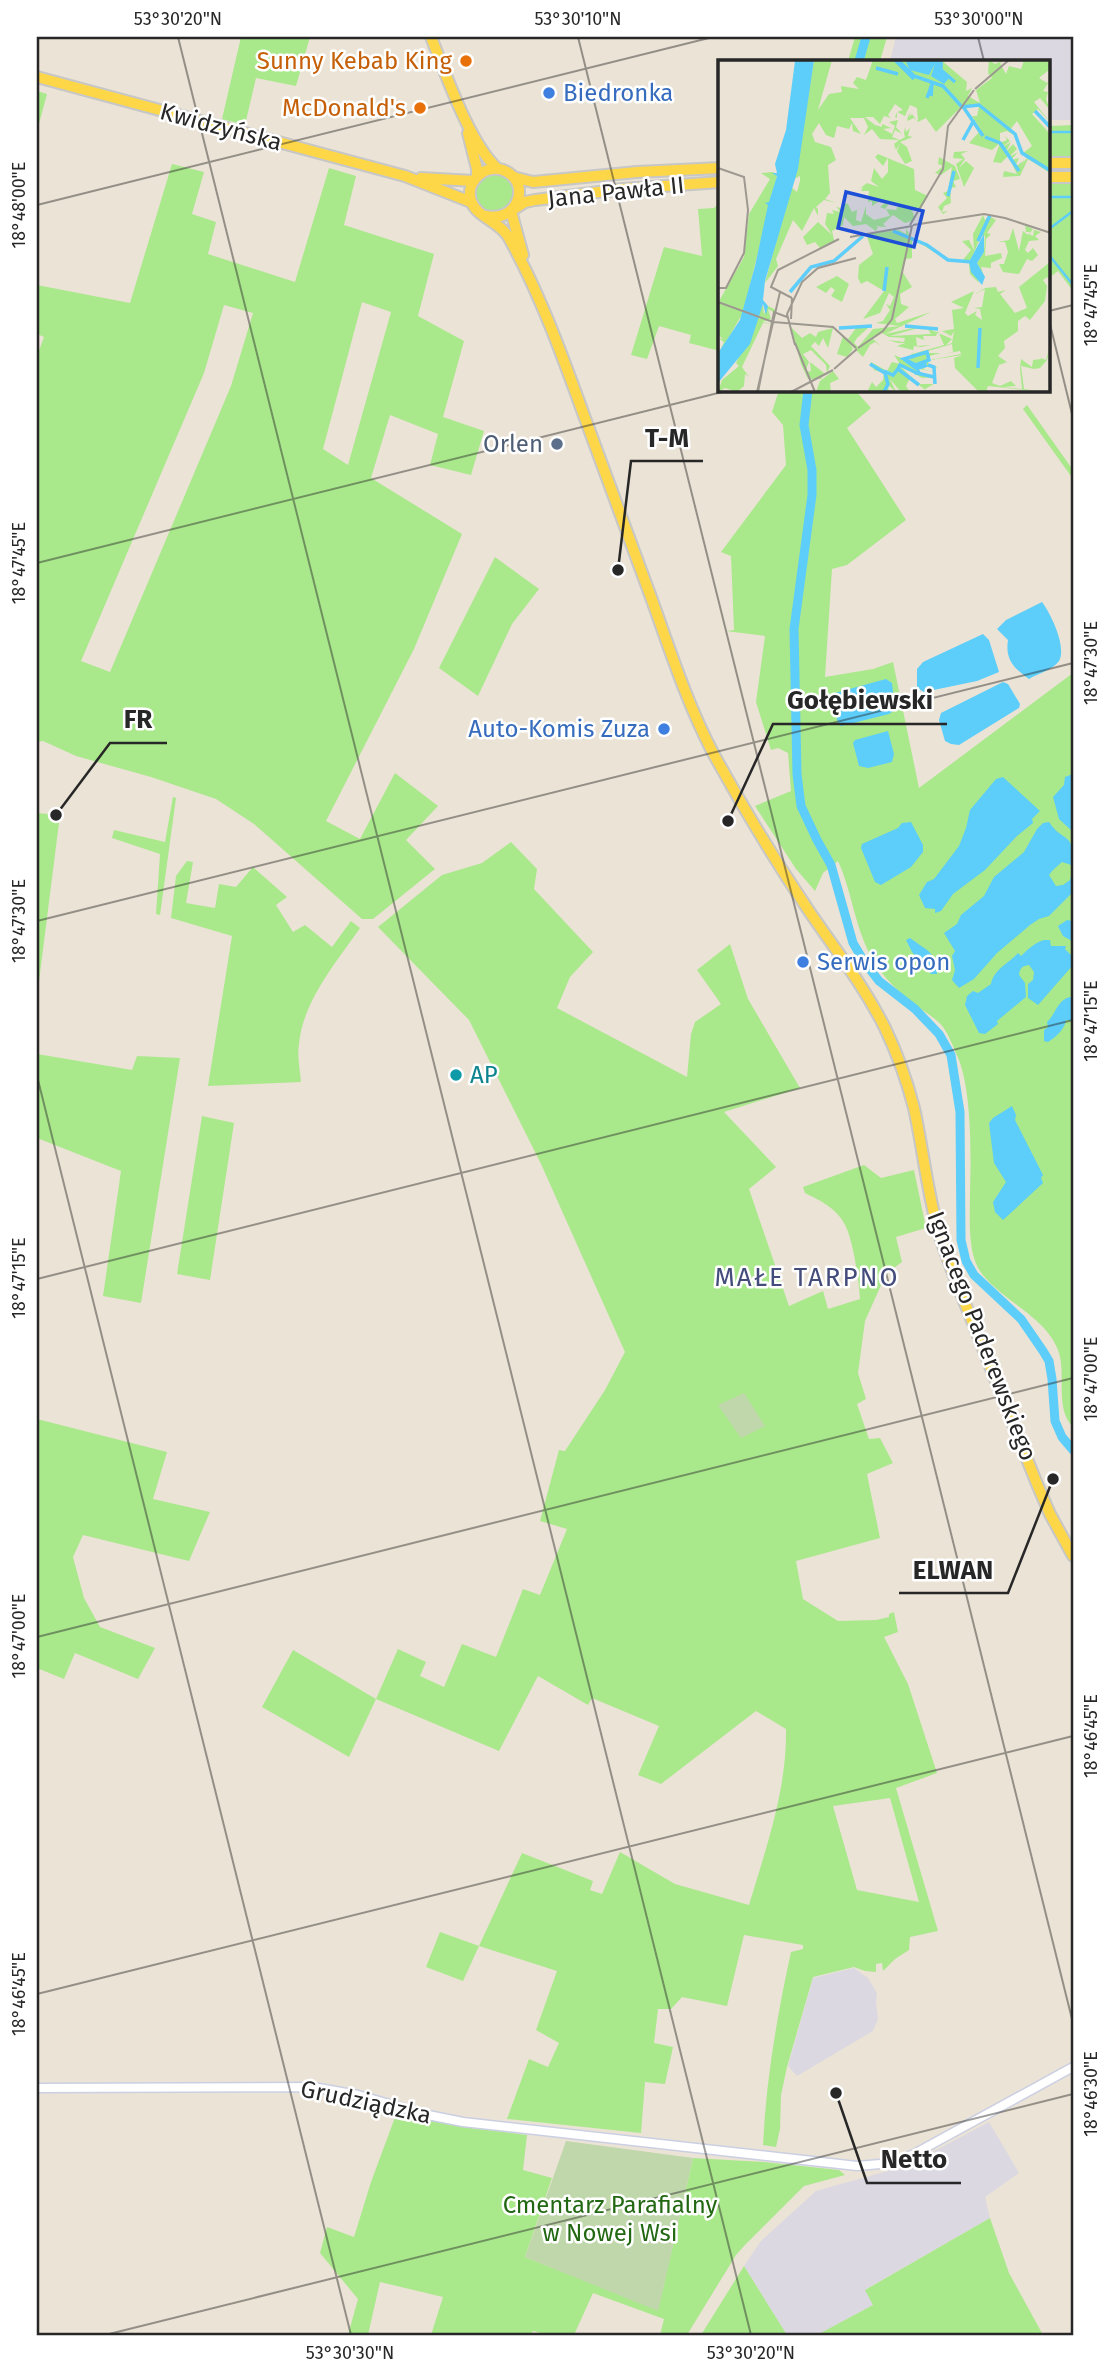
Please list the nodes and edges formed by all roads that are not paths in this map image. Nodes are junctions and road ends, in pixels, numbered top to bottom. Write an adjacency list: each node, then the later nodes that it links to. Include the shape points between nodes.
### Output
1 (431, 37): 3 (main road)
2 (37, 77): 8 (main road, Kwidzyńska)
3 (464, 117): 7 (main road); 12 (main road)
4 (1050, 163): 5 (main road)
5 (1073, 163)
6 (718, 168): 9 (main road, Jana Pawła II, via 533,182)
7 (498, 169): 9 (main road); 12 (main road)
8 (405, 176): 12 (main road); 14 (main road)
9 (513, 177): 15 (main road, via 519,193)
10 (1050, 177): 11 (main road)
11 (1073, 177)
12 (475, 179): 14 (main road)
13 (718, 182): 15 (main road, Jana Pawła II, via 535,200)
14 (471, 202): 16 (main road)
15 (512, 210): 16 (main road, via 497,218); 17 (main road, Ignacego Paderewskiego)
16 (486, 216): 17 (main road, Ignacego Paderewskiego, via 507,233)
17 (528, 275): 18 (main road, Ignacego Paderewskiego, via 569,373 698,723 767,846 860,986 893,1046 913,1106 943,1247 1037,1484)
18 (1073, 1556)
19 (1073, 2067): 20 (street, Grudziądzka, via 933,2145 878,2165 463,2122 313,2087)
20 (37, 2088)

